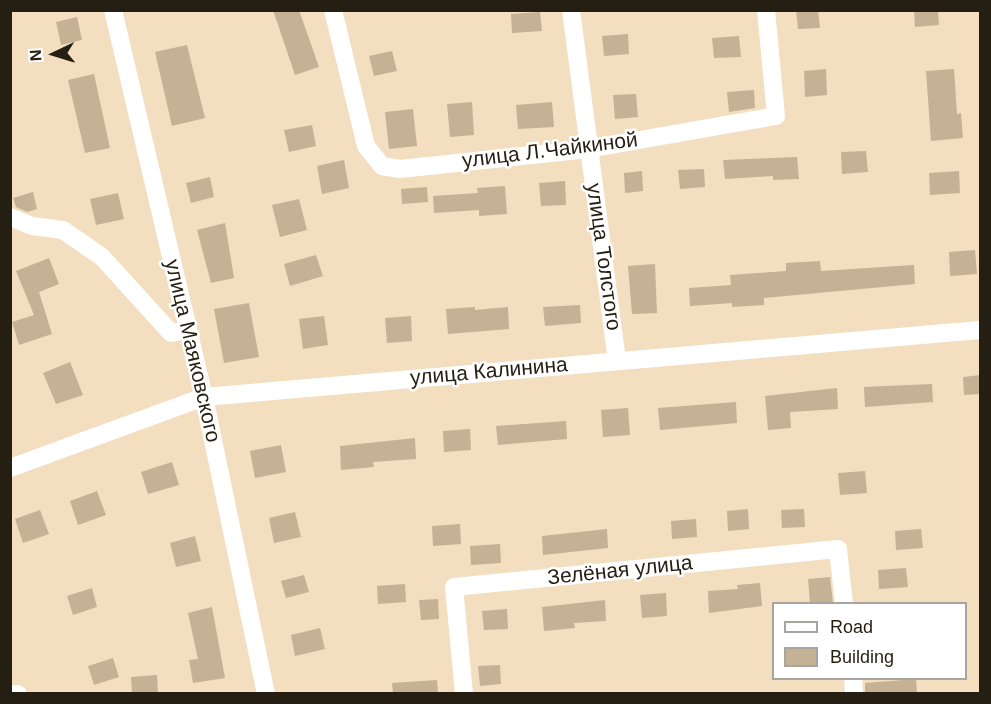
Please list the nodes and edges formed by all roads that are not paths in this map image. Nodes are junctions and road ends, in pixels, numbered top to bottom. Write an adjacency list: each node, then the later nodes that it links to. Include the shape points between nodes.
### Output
1 (112, 10): 7 (street, улица Маяковского)
2 (333, 10): 5 (street, улица Л.Чайкиной, via 366,146 382,166 400,169)
3 (571, 10): 5 (street, улица Толстого)
4 (766, 10): 5 (street, улица Л.Чайкиной, via 776,116)
5 (588, 149): 9 (street, улица Толстого)
6 (10, 217): 7 (street, via 32,226 63,230 102,257 171,333)
7 (187, 330): 10 (street, улица Маяковского)
8 (981, 330): 9 (street, улица Калинина)
9 (617, 361): 10 (street, улица Калинина)
10 (204, 397): 11 (street, улица Калинина); 13 (street, улица Маяковского)
11 (10, 468)
12 (844, 602): 14 (street, Зелёная улица, via 838,549 454,587)
13 (266, 693)
14 (464, 693)

